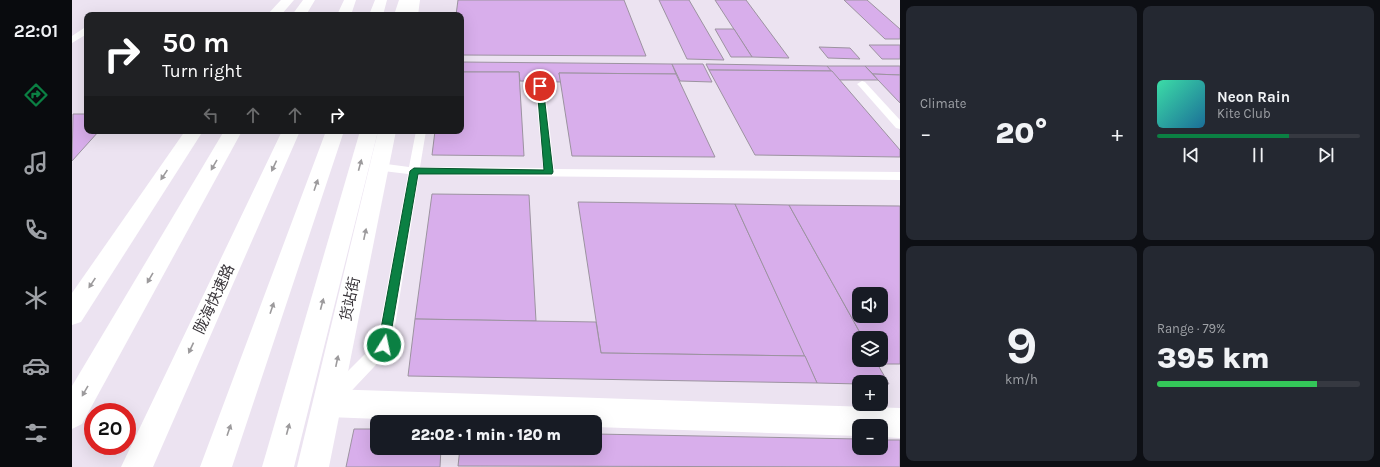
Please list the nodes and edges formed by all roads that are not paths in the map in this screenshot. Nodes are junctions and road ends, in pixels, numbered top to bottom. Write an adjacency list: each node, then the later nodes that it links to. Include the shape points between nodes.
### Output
1 (288, 0): 7 (main road)
2 (309, 0): 8 (main road)
3 (350, 0): 9 (main road)
4 (381, 0): 10 (main road)
5 (414, 0): 6 (main road)
6 (405, 10)
7 (277, 12)
8 (301, 12)
9 (345, 12)
10 (377, 12)
11 (84, 32): 12 (lane)
12 (72, 40)
13 (862, 84): 15 (lane)
14 (540, 86): 25 (lane)
15 (900, 126)
16 (192, 134): 27 (main road, one-way to 27)
17 (231, 134): 29 (main road, one-way to 29)
18 (290, 134): 31 (main road, 陇海快速路, one-way to 31)
19 (334, 134): 32 (main road, one-way to 19)
20 (368, 134): 33 (main road, one-way to 20)
21 (386, 134): 23 (main road, 货站街)
22 (420, 134): 24 (lane)
23 (379, 167): 24 (lane); 28 (main road, 货站街, one-way to 23)
24 (414, 171): 25 (lane); 28 (lane, via 384,345)
25 (549, 172): 26 (lane)
26 (900, 176)
27 (72, 314)
28 (328, 403): 30 (main road); 34 (main road, 货站街)
29 (72, 414)
30 (900, 423)
31 (137, 467)
32 (216, 467)
33 (278, 467)
34 (313, 467)

